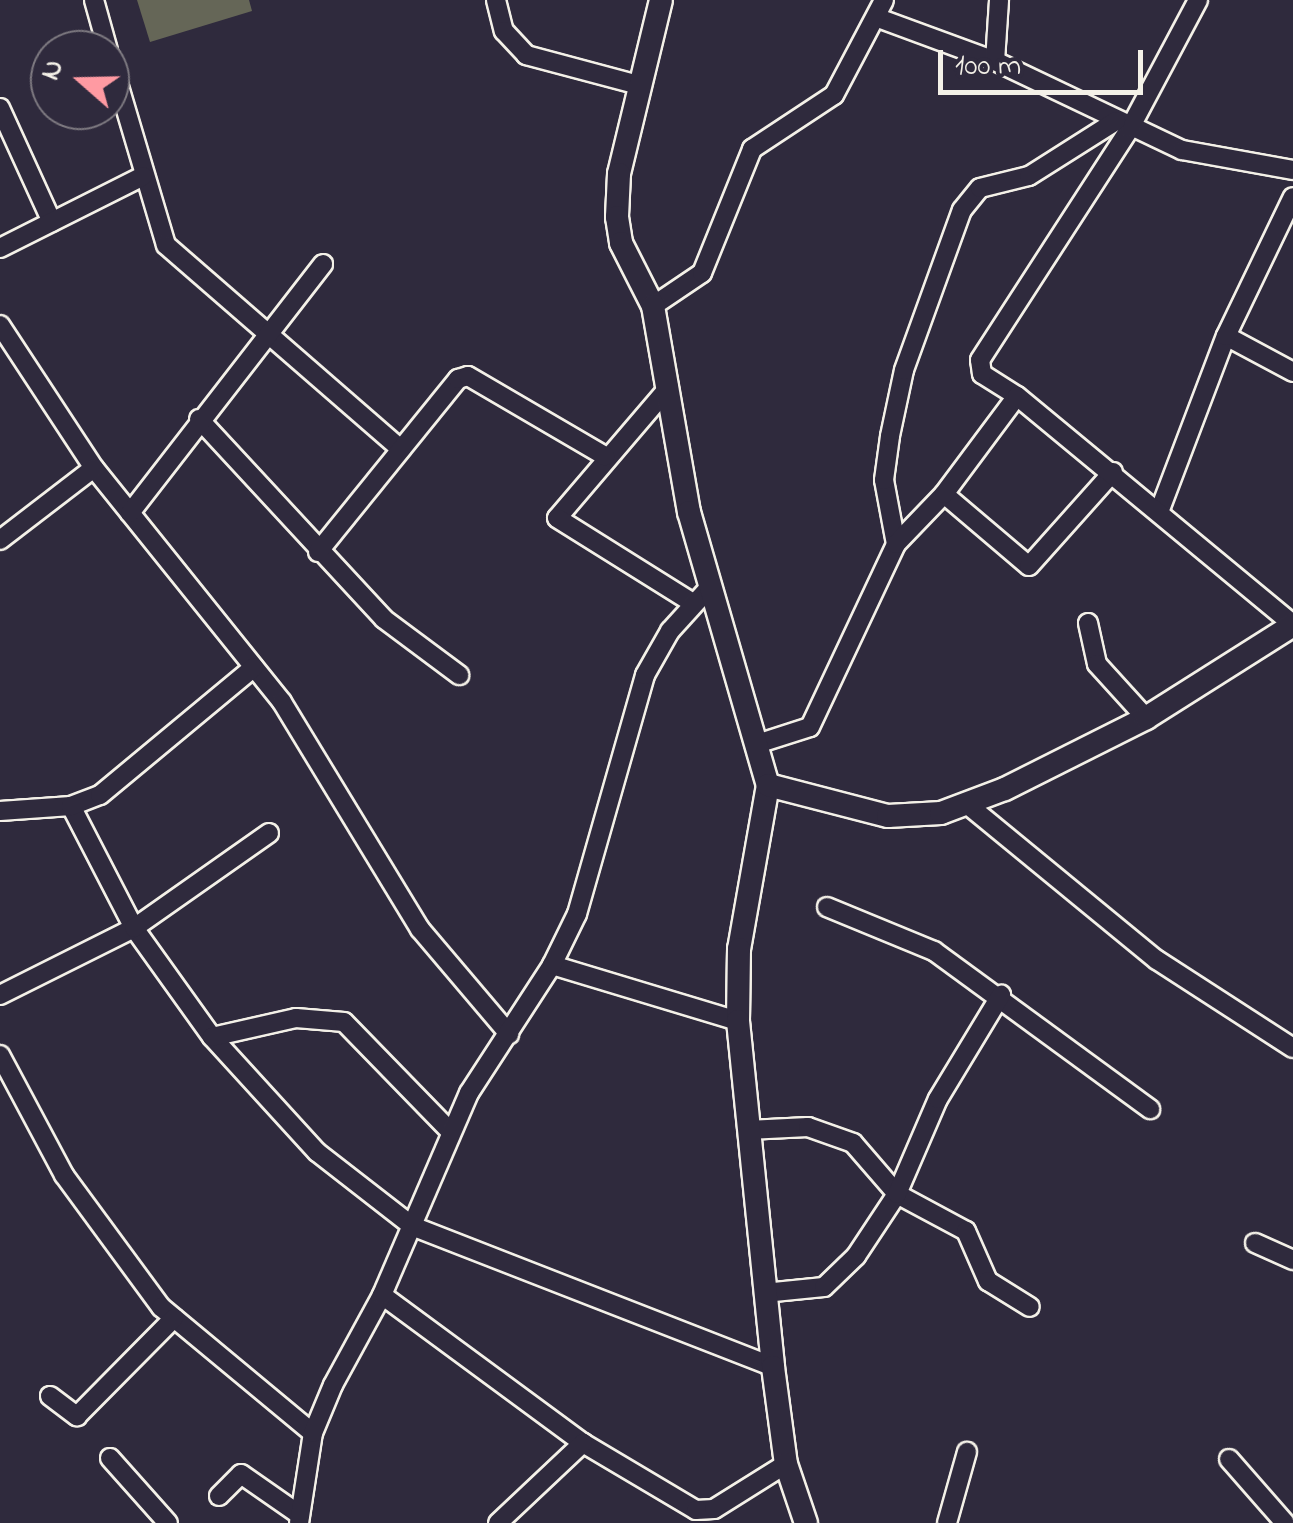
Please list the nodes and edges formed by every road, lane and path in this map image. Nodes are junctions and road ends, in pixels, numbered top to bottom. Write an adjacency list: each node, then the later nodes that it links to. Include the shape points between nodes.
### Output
1 (94, 0): 7 (street)
2 (496, 0): 9 (street, via 512,45 526,55)
3 (661, 0): 9 (street)
4 (998, 0): 8 (street)
5 (1198, 0): 11 (street)
6 (881, 9): 8 (street); 19 (street, via 834,95 752,149 702,273)
7 (102, 30)
8 (995, 61): 11 (street)
9 (640, 84): 19 (street, via 618,174 617,217 621,243)
10 (0, 108): 16 (street)
11 (1123, 124): 13 (street, via 1202,156); 25 (street, via 980,360 982,374); 35 (street, via 1030,176 980,188 962,210 904,370 890,436 884,480)
12 (130, 129): 14 (street)
13 (1293, 170)
14 (143, 176): 16 (street); 21 (street, via 166,245)
15 (1293, 197): 22 (street)
16 (52, 222): 17 (street)
17 (0, 248)
18 (323, 264): 21 (street)
19 (654, 306): 24 (street)
20 (0, 325): 29 (street)
21 (265, 334): 26 (street); 27 (street)
22 (1226, 336): 23 (street); 32 (street)
23 (1293, 372)
24 (669, 387): 28 (street); 37 (street)
25 (1017, 396): 30 (street); 31 (street)
26 (200, 419): 33 (street); 36 (street)
27 (401, 449): 28 (street, via 458,379 468,376); 36 (street)
28 (605, 456): 37 (street, via 558,520)
29 (94, 468): 33 (street); 34 (street)
30 (1113, 472): 31 (street, via 1029,566); 32 (street)
31 (944, 494): 35 (street)
32 (1159, 512): 39 (street)
33 (130, 513): 40 (street)
34 (0, 540)
35 (896, 544): 43 (street, via 810,727)
36 (318, 552): 41 (street, via 384,619)
37 (701, 596): 43 (street); 51 (street, via 646,675 577,914)
38 (1088, 623): 42 (street, via 1096,664)
39 (1293, 625): 42 (street)
40 (254, 666): 46 (street, via 100,795); 55 (street, via 319,756 356,830 420,929)
41 (459, 674)
42 (1146, 718): 45 (street)
43 (760, 744): 44 (street)
44 (768, 785): 45 (street, via 888,816); 54 (street, via 739,949)
45 (968, 804): 57 (street, via 1157,960)
46 (71, 806): 47 (street); 50 (street)
47 (0, 811)
48 (269, 832): 50 (street)
49 (826, 907): 53 (street, via 934,951)
50 (134, 928): 52 (street); 56 (street)
51 (552, 964): 54 (street); 55 (street)
52 (0, 995)
53 (1001, 996): 59 (street); 62 (street, via 938,1099)
54 (738, 1021): 60 (street)
55 (509, 1034): 61 (street)
56 (212, 1036): 61 (street, via 296,1018 344,1022); 63 (street, via 317,1152)
57 (1293, 1048)
58 (0, 1055): 69 (street, via 64,1175)
59 (1150, 1109)
60 (748, 1130): 62 (street, via 770,1124 830,1133 853,1143); 66 (street)
61 (450, 1131): 63 (street)
62 (897, 1194): 66 (street, via 856,1256 824,1287); 68 (street, via 966,1230 988,1282)
63 (412, 1226): 67 (street); 70 (street)
64 (1255, 1243): 65 (street)
65 (1293, 1260)
66 (764, 1293): 70 (street)
67 (382, 1294): 72 (street); 73 (street)
68 (1030, 1307)
69 (174, 1318): 71 (street, via 77,1416); 72 (street)
70 (773, 1367): 77 (street)
71 (50, 1396)
72 (313, 1433): 79 (street)
73 (583, 1443): 77 (street, via 704,1511); 81 (street)
74 (968, 1452): 83 (street)
75 (110, 1458): 80 (street)
76 (1229, 1459): 84 (street)
77 (786, 1464): 82 (street)
78 (219, 1496): 79 (street, via 241,1474)
79 (299, 1519)
80 (168, 1523)
81 (498, 1523)
82 (806, 1523)
83 (947, 1523)
84 (1285, 1523)

